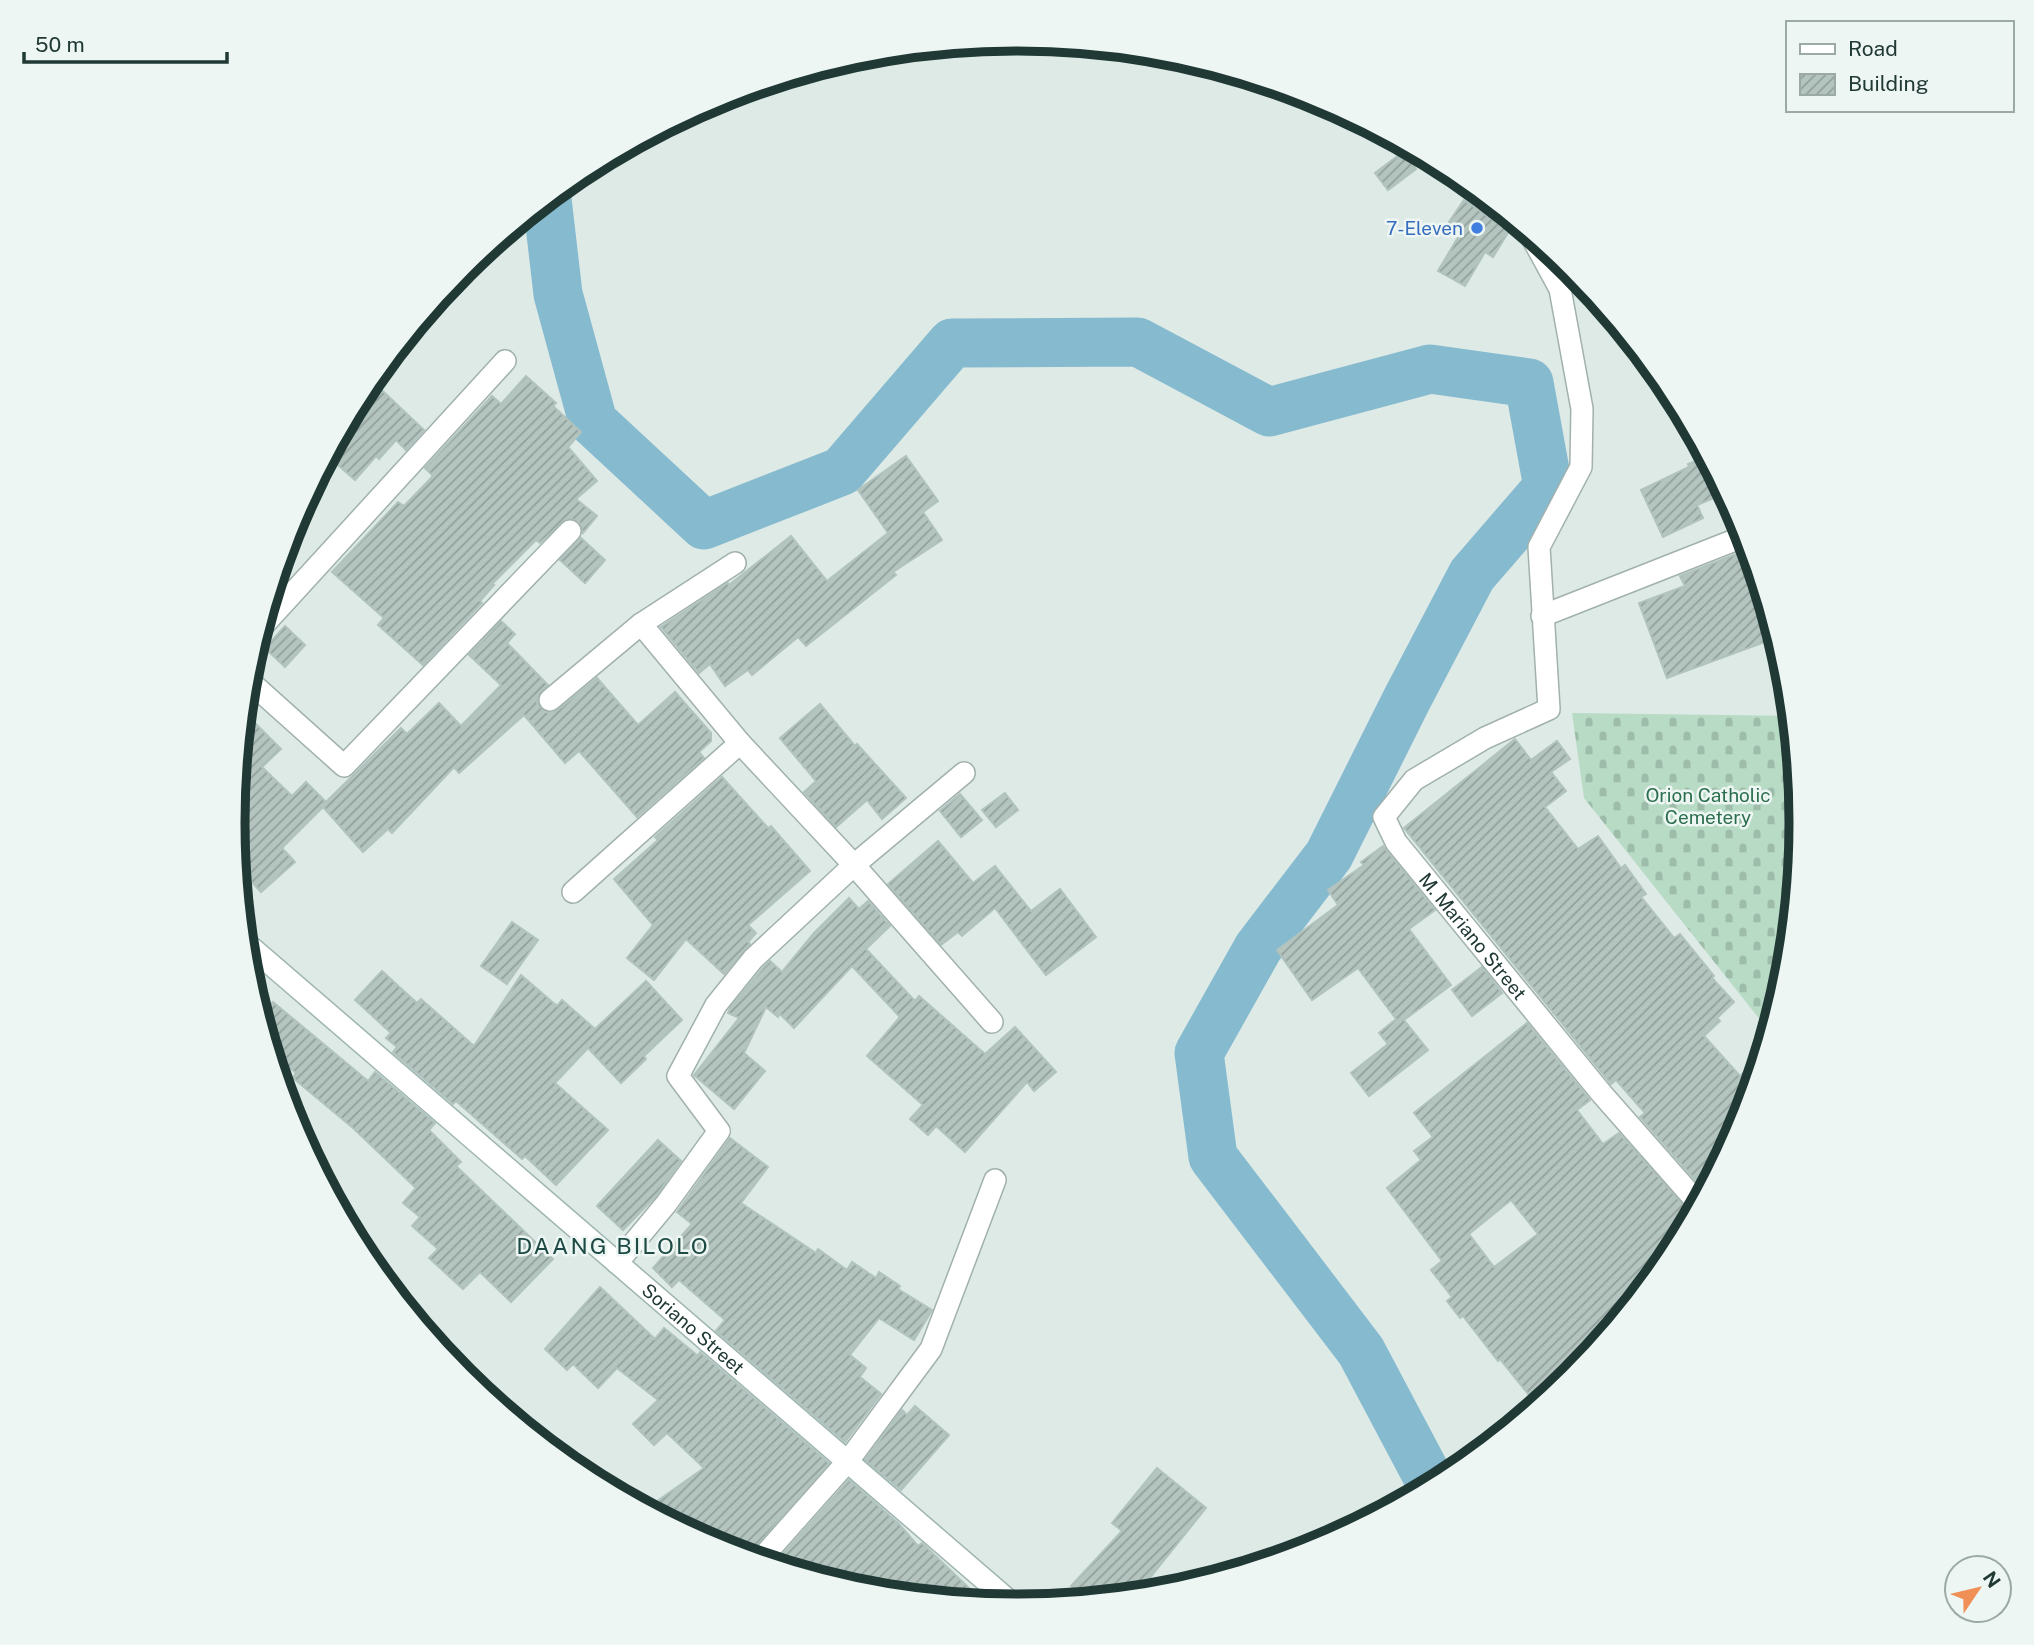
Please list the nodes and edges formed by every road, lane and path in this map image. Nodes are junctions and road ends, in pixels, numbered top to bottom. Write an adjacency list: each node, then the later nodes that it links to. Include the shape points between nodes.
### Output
1 (1543, 258): 7 (street, via 1560,289 1582,409 1581,467 1539,547)
2 (505, 361): 6 (street)
3 (569, 531): 9 (street, via 344,766)
4 (1735, 540): 7 (street)
5 (735, 563): 8 (street)
6 (275, 613)
7 (1542, 616): 18 (street, M. Mariano Street, via 1549,709 1485,738 1414,780 1384,817 1396,842 1602,1094)
8 (641, 624): 10 (street); 11 (street)
9 (257, 688)
10 (550, 700)
11 (740, 743): 13 (street); 14 (street)
12 (964, 772): 13 (street)
13 (854, 864): 16 (street); 19 (street, via 753,959 716,1005 678,1076 719,1130)
14 (573, 892)
15 (257, 952): 19 (street, Soriano Street)
16 (992, 1023)
17 (995, 1180): 20 (street, via 931,1349)
18 (1692, 1196)
19 (617, 1263): 20 (street, Soriano Street)
20 (848, 1461): 21 (street); 22 (street, Soriano Street)
21 (767, 1552)
22 (1001, 1594)

